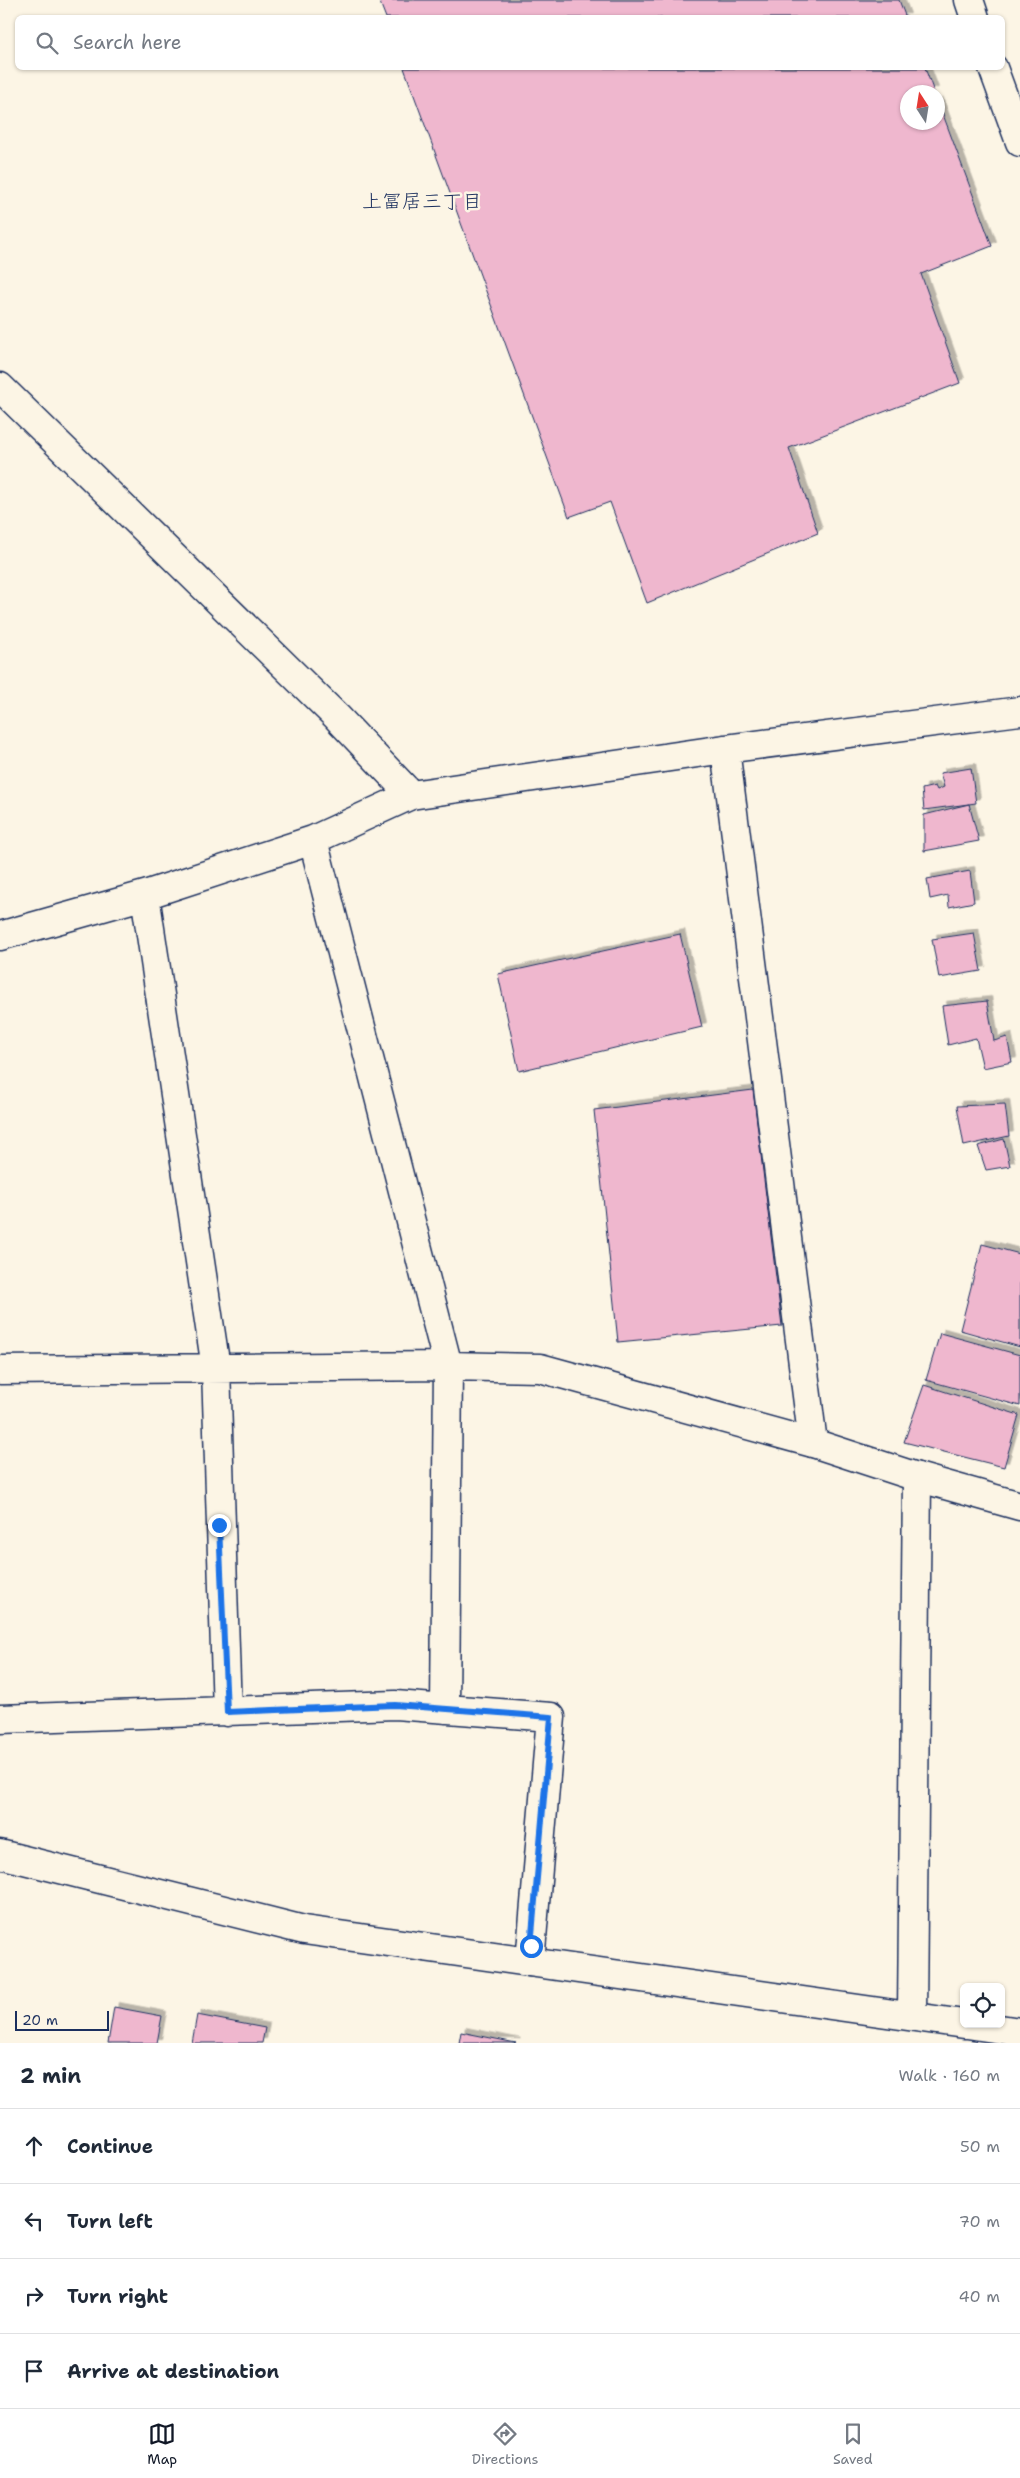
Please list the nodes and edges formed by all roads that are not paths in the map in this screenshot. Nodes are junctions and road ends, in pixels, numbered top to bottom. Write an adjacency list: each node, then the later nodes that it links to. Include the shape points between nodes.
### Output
1 (969, 0): 2 (street)
2 (974, 15)
3 (994, 70): 4 (street)
4 (1020, 142)
5 (0, 387): 8 (street, via 338,717)
6 (1020, 711): 7 (street)
7 (725, 749): 8 (street); 15 (street)
8 (411, 795): 9 (street)
9 (313, 840): 10 (street); 12 (street)
10 (145, 895): 11 (street); 13 (street)
11 (0, 936)
12 (448, 1366): 13 (street); 15 (street, via 540,1368); 18 (street)
13 (216, 1368): 14 (street); 19 (street)
14 (0, 1370)
15 (814, 1442): 16 (street)
16 (917, 1477): 17 (street); 23 (street)
17 (1020, 1506)
18 (445, 1709): 19 (street, via 395,1705); 22 (street, via 551,1717)
19 (227, 1712): 20 (street)
20 (0, 1719)
21 (0, 1854): 22 (street, via 304,1930)
22 (530, 1962): 23 (street)
23 (912, 2016): 24 (street)
24 (960, 2023)
25 (993, 2028): 26 (street)
26 (1020, 2032)

